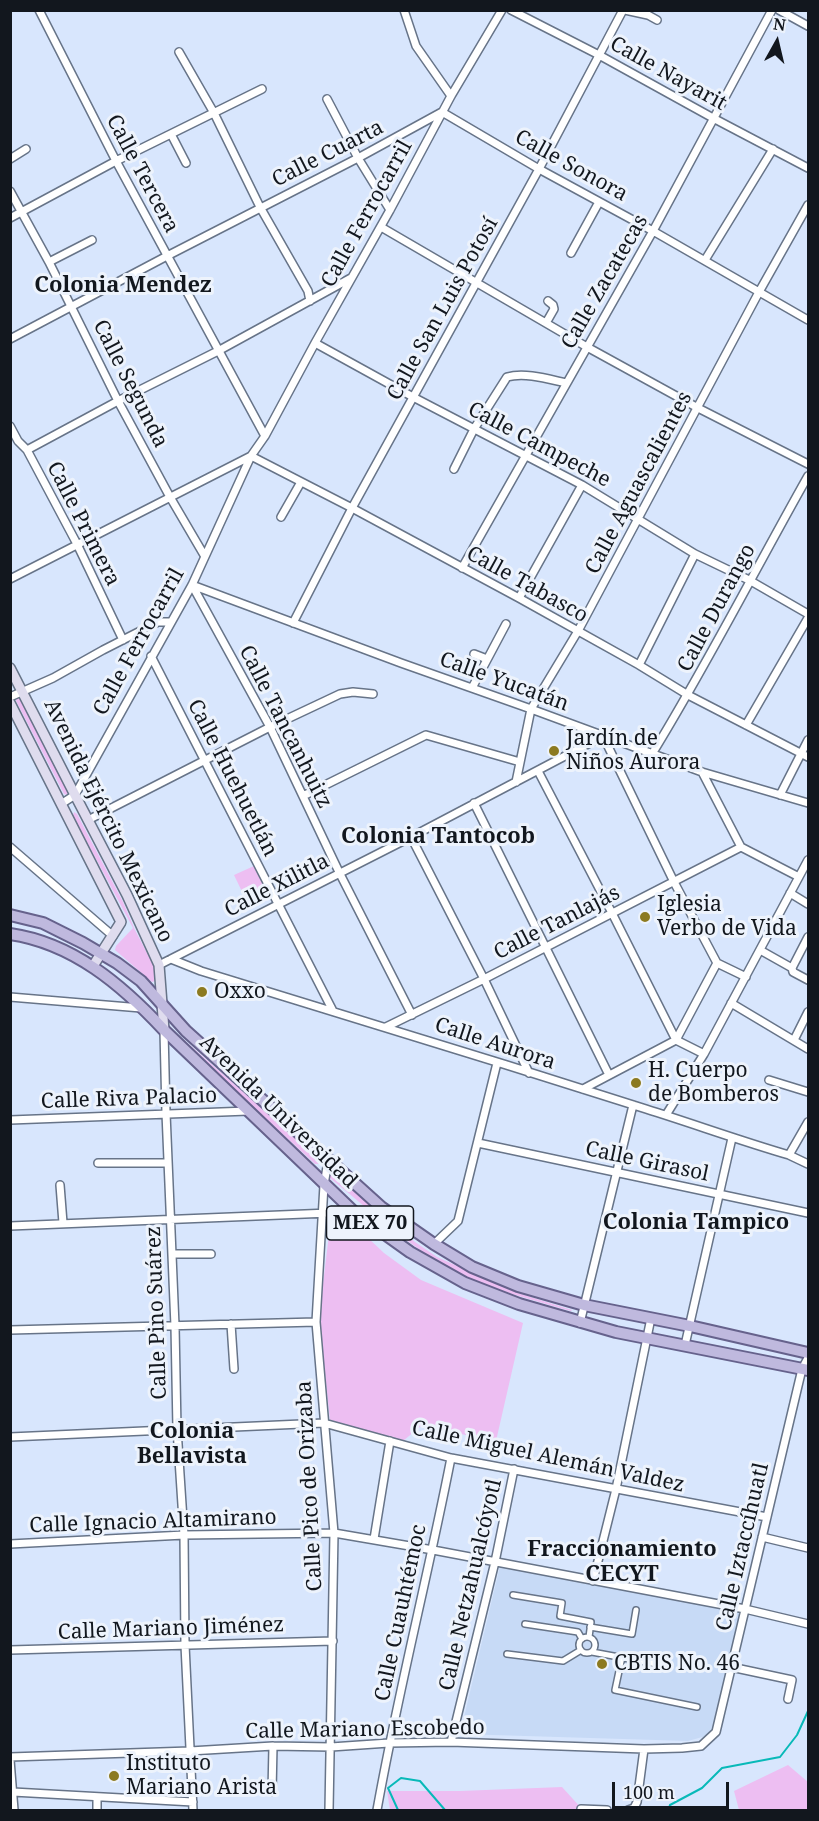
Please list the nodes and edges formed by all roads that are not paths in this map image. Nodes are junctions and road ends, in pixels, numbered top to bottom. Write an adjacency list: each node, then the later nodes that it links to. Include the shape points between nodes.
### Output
1 (39, 10): 23 (street, Calle Tercera)
2 (404, 10): 13 (street, via 416,46)
3 (502, 10): 13 (street, Calle Ferrocarril)
4 (512, 10): 11 (street, Calle Nayarit)
5 (624, 10): 8 (street); 11 (street, Calle San Luis Potosí)
6 (772, 10): 17 (street, Calle Zacatecas)
7 (779, 10): 9 (street)
8 (657, 20)
9 (808, 26)
10 (179, 52): 15 (street, Calle Cuarta)
11 (600, 55): 17 (street, Calle Nayarit); 26 (street, Calle San Luis Potosí)
12 (262, 89): 15 (street)
13 (451, 96): 16 (street, Calle Ferrocarril)
14 (327, 99): 21 (street)
15 (214, 112): 18 (street); 30 (street, Calle Cuarta)
16 (442, 112): 21 (street, Calle Cuarta); 26 (street, Calle Sonora); 31 (street, Calle Ferrocarril)
17 (713, 118): 19 (street, Calle Nayarit); 35 (street, Calle Zacatecas)
18 (171, 134): 23 (street); 24 (street)
19 (773, 148): 25 (street, Calle Nayarit); 39 (street)
20 (26, 149): 22 (street)
21 (358, 158): 30 (street, Calle Cuarta); 31 (street)
22 (10, 159)
23 (116, 161): 32 (street); 38 (street, Calle Tercera)
24 (186, 163)
25 (808, 168)
26 (539, 169): 28 (street, Calle Sonora); 42 (street, Calle San Luis Potosí)
27 (10, 191): 32 (street, Calle Segunda)
28 (599, 202): 35 (street, Calle Sonora); 37 (street)
29 (808, 205): 43 (street, Calle Aguascalientes)
30 (260, 207): 38 (street, Calle Cuarta); 44 (street, Calle Cuarta)
31 (390, 210): 34 (street, Calle Ferrocarril)
32 (21, 212): 33 (street); 40 (street, Calle Segunda)
33 (10, 218)
34 (381, 227): 41 (street, Calle Ferrocarril); 42 (street)
35 (653, 231): 39 (street, Calle Sonora); 51 (street, Calle Zacatecas)
36 (92, 240): 40 (street)
37 (571, 253)
38 (166, 256): 46 (street, Calle Cuarta); 52 (street, Calle Tercera)
39 (705, 260): 43 (street, Calle Sonora)
40 (49, 262): 46 (street, Calle Segunda)
41 (351, 278): 44 (street); 50 (street, Calle Ferrocarril)
42 (476, 282): 48 (street); 54 (street, Calle San Luis Potosí)
43 (759, 292): 47 (street, Calle Sonora); 56 (street, Calle Aguascalientes)
44 (310, 301): 52 (street)
45 (548, 301): 48 (street, via 554,309)
46 (72, 307): 49 (street, Calle Cuarta); 55 (street, Calle Segunda)
47 (808, 320)
48 (546, 323): 51 (street)
49 (10, 339)
50 (315, 343): 54 (street, Calle Campeche); 59 (street, Calle Ferrocarril)
51 (587, 347): 53 (street, Calle Zacatecas); 56 (street)
52 (218, 351): 55 (street); 59 (street, Calle Tercera)
53 (566, 383): 58 (street, via 507,377); 63 (street, Calle Zacatecas)
54 (413, 397): 58 (street, Calle Campeche); 70 (street, Calle San Luis Potosí)
55 (118, 401): 61 (street); 69 (street, Calle Segunda)
56 (698, 408): 64 (street); 72 (street, Calle Aguascalientes)
57 (10, 426): 60 (street, Calle Primera)
58 (474, 429): 63 (street, Calle Campeche); 65 (street)
59 (265, 436): 62 (street)
60 (14, 442): 61 (street, Calle Primera)
61 (27, 450): 73 (street, Calle Primera)
62 (250, 456): 67 (street, Calle Tabasco); 69 (street); 74 (street, Calle Ferrocarril)
63 (525, 456): 68 (street, Calle Campeche); 76 (street, Calle Zacatecas)
64 (808, 464)
65 (454, 469)
66 (808, 476): 78 (street, Calle Durango)
67 (301, 482): 70 (street, Calle Tabasco); 71 (street)
68 (582, 485): 72 (street, Calle Campeche); 80 (street)
69 (170, 497): 73 (street); 74 (street, Calle Segunda)
70 (352, 508): 76 (street, Calle Tabasco); 83 (street, Calle San Luis Potosí)
71 (281, 517)
72 (638, 518): 75 (street, Calle Campeche); 85 (street, Calle Aguascalientes)
73 (77, 544): 77 (street); 86 (street, Calle Primera)
74 (204, 555): 79 (street, Calle Ferrocarril)
75 (695, 555): 78 (street, Calle Campeche); 90 (street)
76 (462, 568): 80 (street, Calle Tabasco)
77 (10, 579)
78 (749, 580): 81 (street, Calle Campeche); 95 (street, Calle Durango)
79 (192, 585): 82 (street, Calle Ferrocarril); 83 (street, Calle Yucatán); 100 (street, Calle Tancanhuitz)
80 (519, 598): 85 (street, Calle Tabasco)
81 (808, 616): 99 (street)
82 (171, 622): 86 (street, via 158,622); 88 (street, Calle Ferrocarril)
83 (293, 623): 92 (street, Calle Yucatán)
84 (506, 624): 89 (street)
85 (578, 631): 90 (street, Calle Tabasco); 98 (street, Calle Aguascalientes)
86 (123, 640): 93 (street)
87 (474, 654): 89 (street)
88 (151, 656): 105 (street, Calle Huehuetlán); 110 (street, Calle Ferrocarril)
89 (487, 659): 92 (street)
90 (639, 664): 95 (street, Calle Tabasco)
91 (10, 668): 93 (main road, Avenida Ejército Mexicano)
92 (472, 688): 98 (street, Calle Yucatán)
93 (23, 691): 96 (street); 110 (main road, Avenida Ejército Mexicano)
94 (373, 694): 100 (street, via 340,694)
95 (688, 695): 99 (street, Calle Tabasco); 103 (street, Calle Durango)
96 (10, 697)
97 (10, 703): 115 (main road, Avenida Ejército Mexicano)
98 (531, 709): 101 (street, Calle Yucatán); 106 (street, Calle Aguascalientes)
99 (746, 725): 104 (street, Calle Tabasco)
100 (270, 727): 105 (street); 112 (street, Calle Tancanhuitz)
101 (603, 736): 103 (street, Calle Yucatán); 107 (street, Calle Xilitla); 123 (street)
102 (808, 740): 104 (street)
103 (652, 754): 108 (street, Calle Yucatán)
104 (805, 755): 111 (street)
105 (205, 760): 116 (street); 125 (street, Calle Huehuetlán)
106 (520, 762): 109 (street, Calle Aguascalientes); 112 (street, via 426,735)
107 (538, 771): 109 (street, Calle Xilitla); 127 (street)
108 (702, 772): 111 (street, Calle Yucatán); 119 (street)
109 (516, 782): 113 (street, Calle Xilitla)
110 (75, 795): 115 (street, Calle Ferrocarril); 116 (main road, Avenida Ejército Mexicano)
111 (780, 795): 114 (street, Calle Yucatán)
112 (303, 796): 121 (street, Calle Tancanhuitz)
113 (474, 803): 117 (street, Calle Xilitla); 132 (street)
114 (808, 803)
115 (61, 804): 130 (main road, Avenida Ejército Mexicano, via 122,922)
116 (88, 819): 137 (main road, Avenida Ejército Mexicano)
117 (411, 837): 121 (street, Calle Xilitla); 141 (street)
118 (10, 847): 130 (street)
119 (741, 848): 122 (street); 123 (street, Calle Tanlajás)
120 (808, 860): 122 (street)
121 (339, 872): 125 (street, Calle Xilitla); 149 (street, Calle Tancanhuitz)
122 (799, 877): 124 (street)
123 (674, 882): 127 (street, Calle Tanlajás); 136 (street)
124 (790, 893): 126 (street); 133 (street)
125 (277, 904): 135 (street, Calle Xilitla); 147 (street, Calle Huehuetlán)
126 (808, 904)
127 (612, 913): 132 (street, Calle Tanlajás); 152 (street)
128 (10, 915): 134 (main road, Avenida Universidad / MEX 70, via 43,923)
129 (10, 934): 138 (main road, Avenida Universidad / MEX 70, via 35,939)
130 (113, 936): 134 (main road, Avenida Ejército Mexicano)
131 (808, 937): 139 (street)
132 (546, 947): 141 (street, Calle Tanlajás); 158 (street)
133 (760, 950): 139 (street); 140 (street)
134 (101, 954): 138 (main road, Avenida Ejército Mexicano); 145 (main road, Avenida Universidad / MEX 70, via 141,981)
135 (171, 959): 137 (street, Calle Xilitla); 147 (street, Calle Aurora)
136 (717, 963): 140 (street); 152 (street)
137 (159, 965): 145 (main road, Avenida Ejército Mexicano)
138 (93, 966): 146 (main road, Avenida Universidad / MEX 70)
139 (792, 968): 142 (street)
140 (746, 977): 144 (street)
141 (484, 979): 149 (street, Calle Tanlajás); 157 (street)
142 (808, 981)
143 (10, 997): 146 (street)
144 (731, 1003): 153 (street); 155 (street)
145 (161, 1005): 151 (main road, Avenida Ejército Mexicano); 171 (main road, Avenida Universidad / MEX 70)
146 (144, 1008): 151 (main road, Avenida Universidad / MEX 70)
147 (333, 1011): 150 (street, Calle Aurora)
148 (808, 1012): 153 (street)
149 (412, 1015): 150 (street, Calle Tanlajás)
150 (386, 1027): 156 (street, Calle Aurora)
151 (164, 1030): 163 (main road, Avenida Universidad / MEX 70); 164 (street, Calle Pino Suárez)
152 (676, 1040): 155 (street); 158 (street)
153 (794, 1040): 154 (street)
154 (808, 1049)
155 (704, 1054): 165 (street)
156 (497, 1063): 157 (street, Calle Aurora); 169 (street)
157 (530, 1073): 160 (street, Calle Aurora)
158 (609, 1075): 160 (street)
159 (769, 1080): 161 (street)
160 (583, 1089): 162 (street, Calle Aurora)
161 (808, 1092)
162 (633, 1105): 165 (street, Calle Aurora); 175 (street)
163 (248, 1111): 164 (street, Calle Riva Palacio); 177 (main road, Avenida Universidad / MEX 70)
164 (166, 1113): 166 (street, Calle Riva Palacio); 173 (street, Calle Pino Suárez)
165 (666, 1115): 168 (street, Calle Aurora)
166 (10, 1120)
167 (808, 1122): 170 (street)
168 (732, 1138): 170 (street, Calle Aurora); 178 (street)
169 (478, 1143): 175 (street, Calle Girasol); 185 (street, via 458,1221)
170 (789, 1155): 174 (street, Calle Aurora)
171 (328, 1161): 177 (street, Calle Pico de Orizaba); 185 (main road, Avenida Universidad / MEX 70, via 381,1207)
172 (98, 1163): 173 (street)
173 (168, 1164): 182 (street, Calle Pino Suárez)
174 (808, 1164)
175 (616, 1172): 178 (street, Calle Girasol); 188 (street)
176 (60, 1185): 183 (street)
177 (324, 1185): 179 (main road, Avenida Universidad / MEX 70); 180 (street, Calle Pico de Orizaba)
178 (720, 1194): 181 (street, Calle Girasol); 194 (street)
179 (354, 1212): 180 (street); 191 (main road, Avenida Universidad / MEX 70, via 410,1252 465,1283)
180 (323, 1213): 182 (street); 190 (street, Calle Pico de Orizaba)
181 (808, 1213)
182 (170, 1219): 183 (street); 186 (street, Calle Pino Suárez)
183 (63, 1223): 184 (street)
184 (10, 1226)
185 (434, 1244): 188 (main road, Avenida Universidad / MEX 70, via 472,1267 518,1286)
186 (172, 1254): 187 (street); 193 (street, Calle Pino Suárez)
187 (211, 1254)
188 (584, 1305): 189 (main road, Avenida Universidad / MEX 70); 191 (street)
189 (651, 1318): 194 (main road, Avenida Universidad / MEX 70); 196 (street)
190 (316, 1322): 192 (street); 202 (street, Calle Pico de Orizaba)
191 (580, 1323): 196 (main road, Avenida Universidad / MEX 70)
192 (231, 1324): 193 (street); 200 (street)
193 (175, 1326): 195 (street); 203 (street, Calle Pino Suárez)
194 (690, 1326): 197 (street); 198 (main road, Avenida Universidad / MEX 70)
195 (10, 1330)
196 (647, 1337): 197 (main road, Avenida Universidad / MEX 70); 208 (street)
197 (685, 1345): 201 (main road, Avenida Universidad / MEX 70)
198 (808, 1353)
199 (808, 1358): 201 (street, Calle Iztaccíhuatl)
200 (234, 1369)
201 (806, 1369): 209 (street, Calle Iztaccíhuatl)
202 (324, 1423): 203 (street, Calle Miguel Alemán Valdez); 205 (street, Calle Miguel Alemán Valdez); 210 (street, Calle Pico de Orizaba)
203 (177, 1429): 204 (street, Calle Miguel Alemán Valdez); 211 (street, Calle Pino Suárez)
204 (10, 1437)
205 (390, 1441): 206 (street, Calle Miguel Alemán Valdez); 213 (street)
206 (451, 1458): 207 (street, Calle Miguel Alemán Valdez); 216 (street, Calle Cuauhtémoc)
207 (514, 1469): 208 (street, Calle Miguel Alemán Valdez); 217 (street, Calle Netzahualcóyotl)
208 (616, 1489): 209 (street, Calle Miguel Alemán Valdez); 218 (street)
209 (767, 1517): 212 (street, Calle Iztaccíhuatl)
210 (334, 1533): 211 (street, Calle Ignacio Altamirano); 213 (street, Calle Ignacio Altamirano); 226 (street, Calle Pico de Orizaba)
211 (184, 1535): 214 (street, Calle Ignacio Altamirano); 227 (street, Calle Pino Suárez)
212 (762, 1537): 215 (street); 220 (street, Calle Iztaccíhuatl)
213 (374, 1539): 216 (street, Calle Ignacio Altamirano)
214 (10, 1544)
215 (808, 1548)
216 (433, 1550): 217 (street, Calle Ignacio Altamirano); 239 (street, Calle Cuauhtémoc)
217 (495, 1562): 218 (street, Calle Ignacio Altamirano); 238 (street, Calle Netzahualcóyotl)
218 (593, 1581): 220 (street, Calle Ignacio Altamirano)
219 (513, 1595): 224 (street, via 561,1603 560,1616 591,1622)
220 (745, 1609): 223 (street, Calle Ignacio Altamirano); 234 (street, Calle Iztaccíhuatl)
221 (636, 1610): 224 (street, via 632,1634)
222 (525, 1624): 225 (street, via 578,1632)
223 (808, 1624)
224 (590, 1627): 225 (street)
225 (586, 1638): 229 (street, via 579,1644); 230 (street, via 594,1641 596,1647)
226 (333, 1641): 227 (street, Calle Mariano Jiménez); 241 (street, Calle Pico de Orizaba)
227 (185, 1645): 228 (street, Calle Mariano Jiménez); 243 (street, Calle Pino Suárez)
228 (10, 1650)
229 (581, 1650): 230 (street); 231 (street, via 563,1661)
230 (592, 1652): 232 (street)
231 (507, 1654)
232 (622, 1657): 233 (street); 236 (street, via 615,1690)
233 (667, 1666)
234 (731, 1668): 235 (street, via 792,1680); 237 (street, Calle Iztaccíhuatl)
235 (788, 1699)
236 (697, 1707)
237 (716, 1732): 242 (street, Calle Mariano Escobedo, via 701,1746)
238 (451, 1742): 239 (street, Calle Mariano Escobedo); 242 (street, Calle Mariano Escobedo)
239 (389, 1743): 241 (street, Calle Mariano Escobedo); 254 (street, Calle Cuauhtémoc)
240 (273, 1746): 241 (street, Calle Mariano Escobedo); 243 (street, Calle Mariano Escobedo); 246 (street)
241 (331, 1747): 253 (street, Calle Pico de Orizaba)
242 (644, 1749): 256 (street, via 637,1802)
243 (190, 1751): 244 (street, Calle Mariano Escobedo); 248 (street, Calle Pino Suárez)
244 (10, 1759): 245 (street)
245 (12, 1792): 247 (street); 250 (street)
246 (272, 1792)
247 (97, 1797): 248 (street); 251 (street)
248 (193, 1802): 252 (street, Calle Pino Suárez)
249 (581, 1809): 255 (street)
250 (14, 1810)
251 (97, 1810)
252 (194, 1810)
253 (330, 1810)
254 (377, 1810)
255 (607, 1810)
256 (628, 1810)

